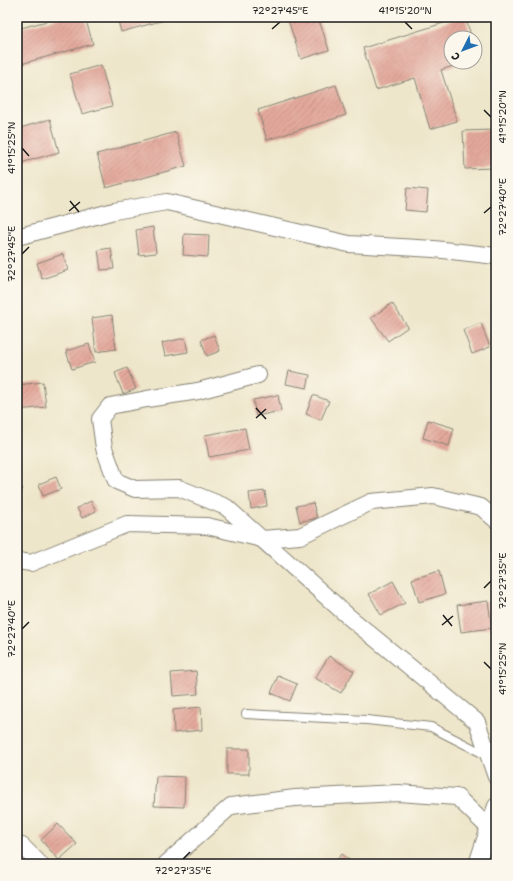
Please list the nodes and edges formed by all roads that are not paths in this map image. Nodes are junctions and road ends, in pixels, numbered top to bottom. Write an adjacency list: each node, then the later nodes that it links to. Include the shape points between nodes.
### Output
1 (17, 237): 2 (street, via 114,211 167,202 350,244 434,248)
2 (496, 256)
3 (258, 375): 5 (street, via 198,391 110,406 100,419 104,448 116,481 135,489 179,488 226,507)
4 (496, 520): 5 (street, via 481,507 433,496 371,502 300,536)
5 (262, 539): 6 (street, via 207,526 127,524 31,563); 8 (street, via 349,617 477,722)
6 (17, 561)
7 (246, 714): 8 (lane, via 367,720 431,728)
8 (489, 757): 9 (street)
9 (496, 777)
10 (496, 806): 11 (street)
11 (489, 828): 14 (street, via 457,797 398,793 295,798 231,806); 15 (street)
12 (19, 847): 13 (street)
13 (40, 864)
14 (166, 864)
15 (477, 864)

